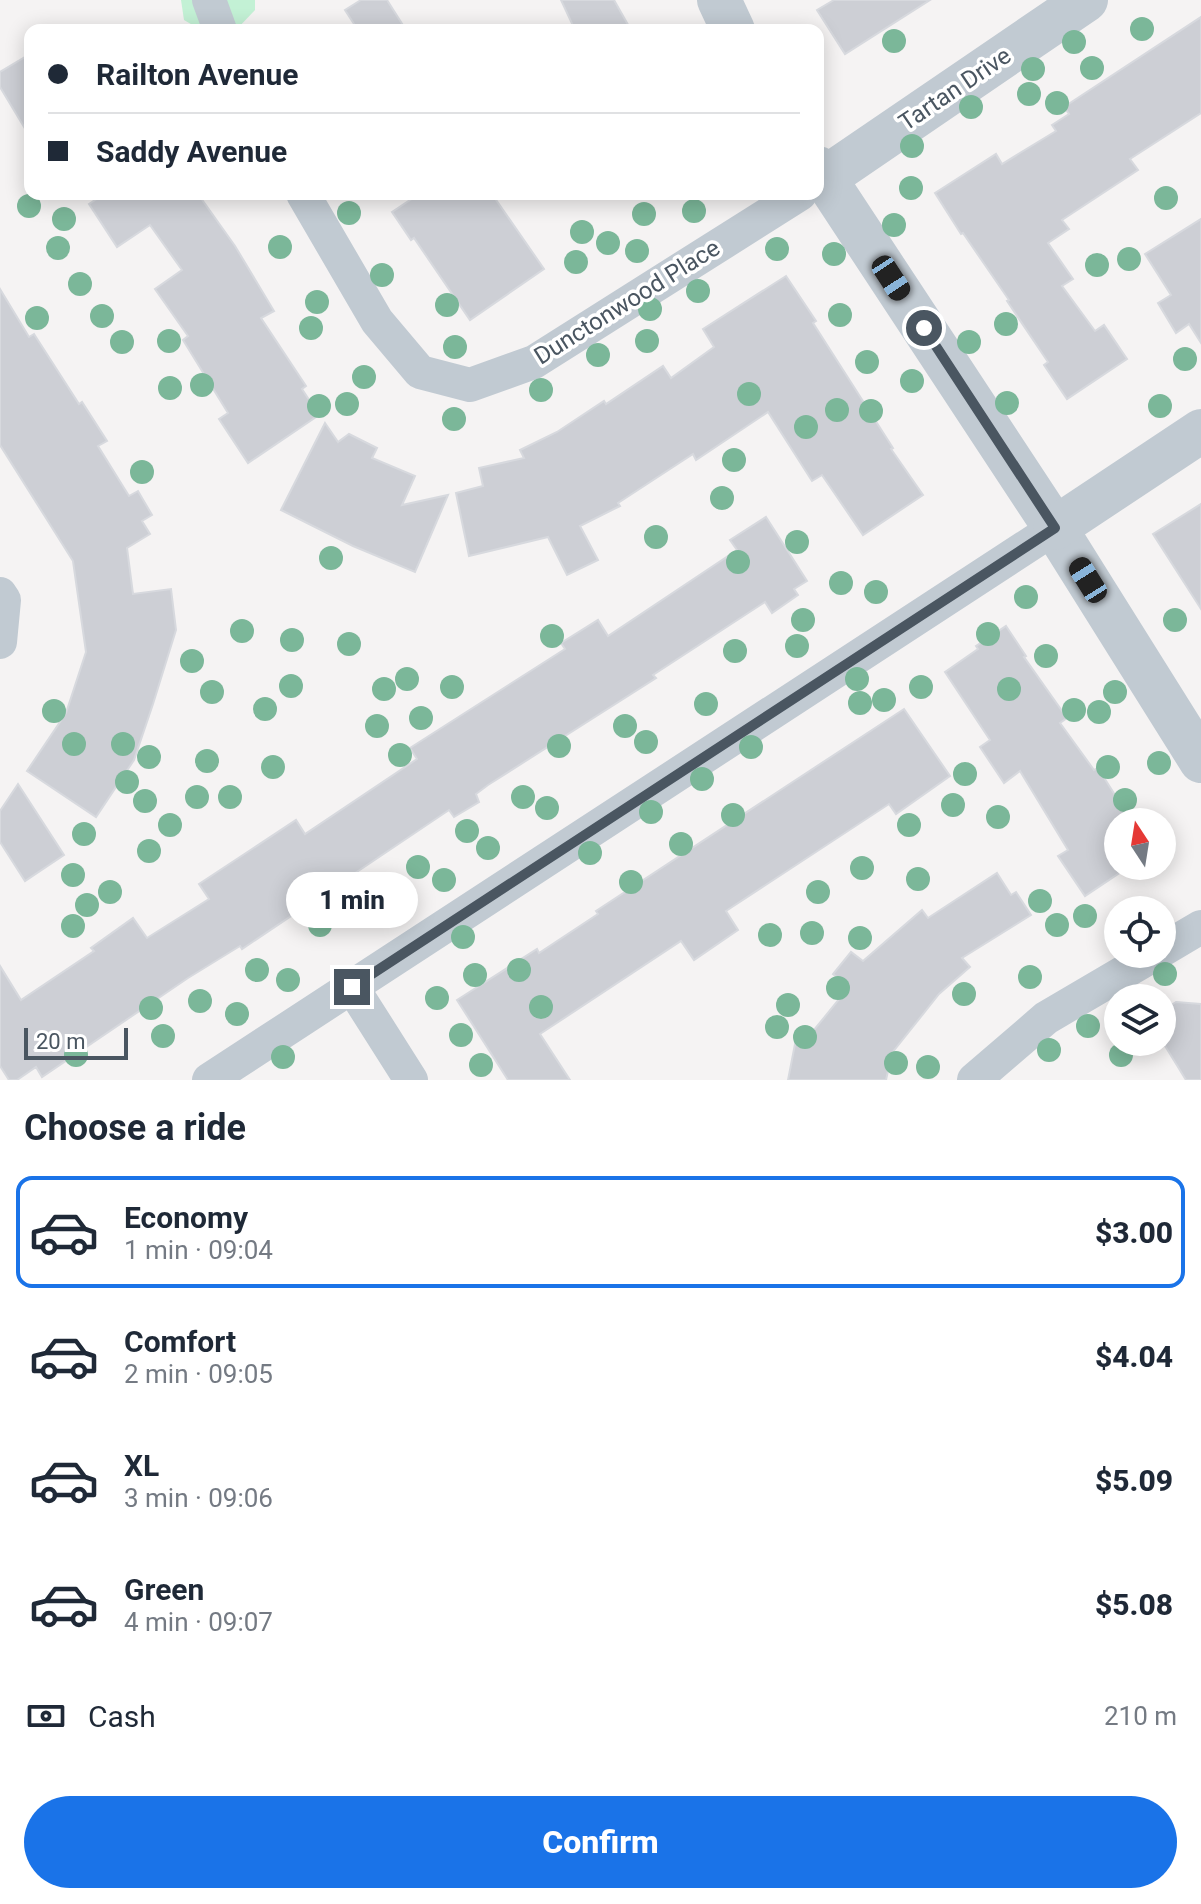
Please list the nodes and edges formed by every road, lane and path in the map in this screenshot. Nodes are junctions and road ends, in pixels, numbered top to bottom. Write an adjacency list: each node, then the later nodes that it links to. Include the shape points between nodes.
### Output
1 (209, 0): 4 (street)
2 (719, 0): 5 (street)
3 (1086, 0): 6 (street, Tartan Drive)
4 (218, 24)
5 (730, 24)
6 (824, 175)
7 (824, 194): 11 (street)
8 (306, 200): 9 (street, Dunctonwood Place, via 377,321 420,372 470,385 534,362)
9 (786, 200)
10 (1201, 431): 11 (street)
11 (1055, 528): 14 (street); 18 (street)
12 (0, 594): 13 (street)
13 (0, 642)
14 (1201, 761)
15 (1201, 927): 16 (street)
16 (1176, 942)
17 (1131, 968): 21 (street, via 1046,1018)
18 (352, 987): 19 (street); 20 (street)
19 (209, 1080)
20 (411, 1080)
21 (974, 1080)

